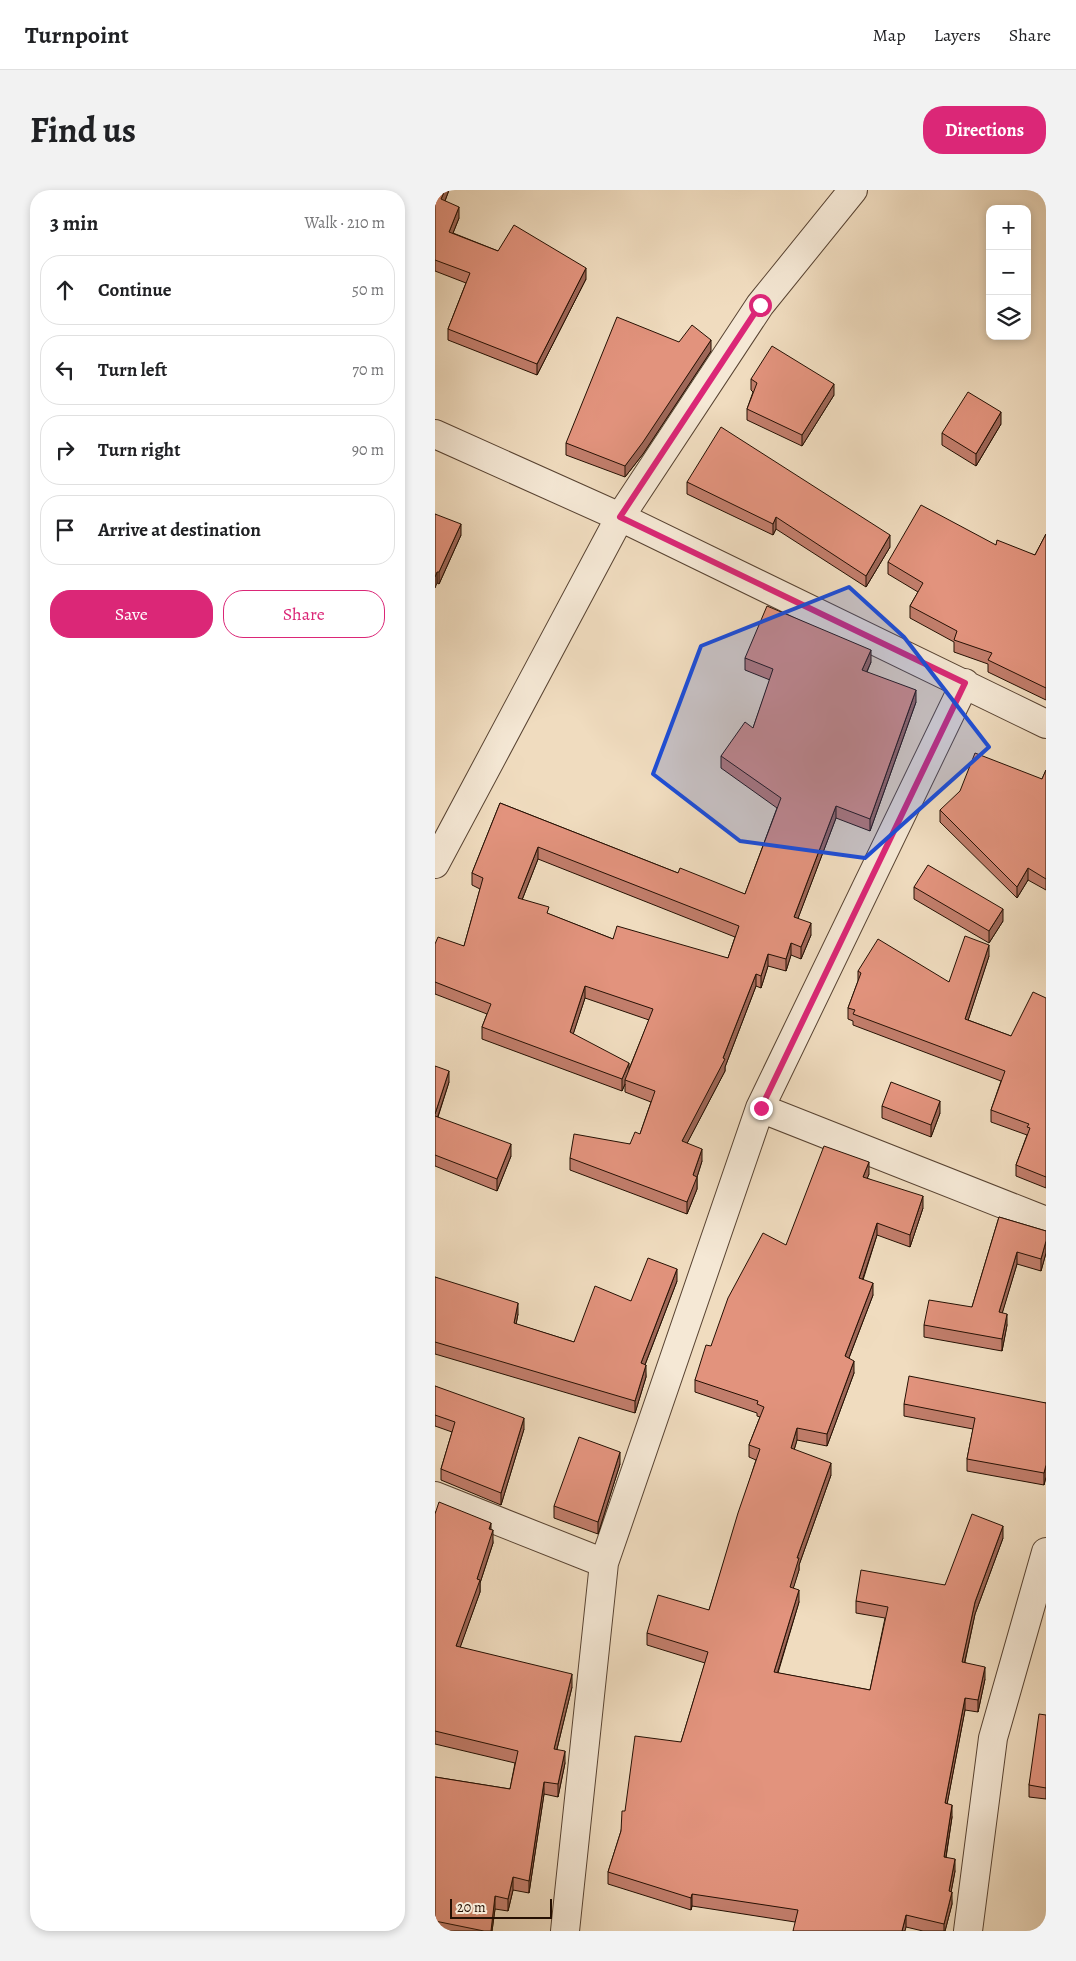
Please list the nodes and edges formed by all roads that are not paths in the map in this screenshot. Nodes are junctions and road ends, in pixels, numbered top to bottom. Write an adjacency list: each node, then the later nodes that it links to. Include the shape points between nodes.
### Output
1 (853, 190): 3 (street, via 760,305)
2 (435, 434): 3 (street)
3 (620, 517): 4 (street); 6 (street)
4 (965, 683): 5 (street); 7 (street)
5 (1046, 724)
6 (435, 864)
7 (761, 1108): 8 (street); 11 (street)
8 (1046, 1221)
9 (435, 1496): 11 (street)
10 (1046, 1552): 13 (street, via 993,1738)
11 (604, 1563): 12 (street)
12 (565, 1931)
13 (968, 1931)

